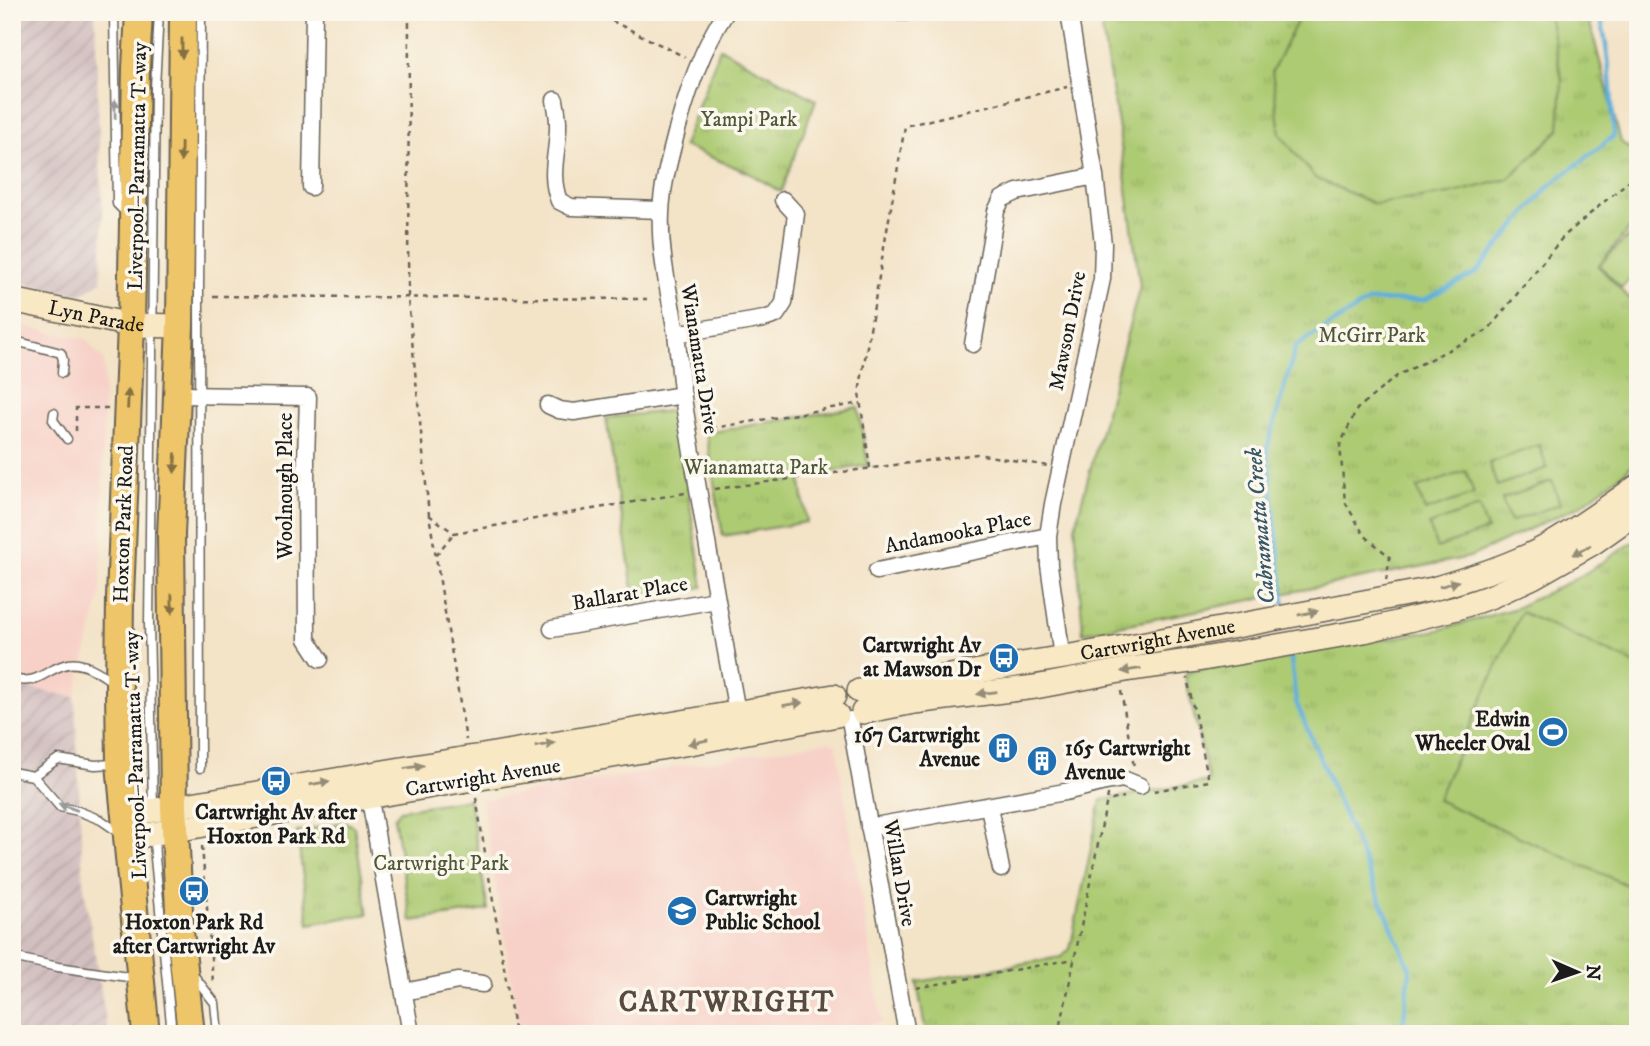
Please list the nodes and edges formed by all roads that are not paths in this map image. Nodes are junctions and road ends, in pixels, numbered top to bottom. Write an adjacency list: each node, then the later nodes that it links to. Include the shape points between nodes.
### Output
1 (114, 12): 16 (lane, one-way to 1, via 117,204)
2 (139, 12): 16 (main road, Hoxton Park Road)
3 (159, 12): 18 (lane, Liverpool–Parramatta T-way)
4 (183, 12): 19 (main road, one-way to 19)
5 (201, 12): 24 (lane)
6 (314, 12): 13 (street)
7 (726, 12): 15 (street, Wianamatta Drive, via 698,64 671,152)
8 (900, 12): 9 (street)
9 (906, 12)
10 (1069, 12): 12 (street, Mawson Drive)
11 (555, 100): 15 (street, via 554,188 559,201 571,207)
12 (1095, 176): 22 (street, via 1002,199 996,211); 31 (street, Mawson Drive, via 1102,279)
13 (311, 187)
14 (783, 200): 20 (street, via 796,214 784,303 776,315)
15 (661, 210): 20 (street, Wianamatta Drive, via 664,272)
16 (133, 219): 18 (main road, Hoxton Park Road)
17 (12, 300): 18 (street, Lyn Parade)
18 (142, 325): 19 (street, Lyn Parade); 39 (main road, Hoxton Park Road, one-way to 18, via 120,598); 52 (lane, Liverpool–Parramatta T-way, via 149,624)
19 (180, 326): 24 (main road)
20 (676, 334): 25 (street, Wianamatta Drive)
21 (12, 342): 23 (lane, via 61,353)
22 (973, 344)
23 (62, 373)
24 (188, 395): 36 (street, Woolnough Place, via 308,397 307,639); 45 (lane); 52 (main road, one-way to 52, via 171,535)
25 (683, 395): 26 (street, via 574,412); 33 (street, Wianamatta Drive)
26 (548, 405)
27 (54, 413): 28 (lane, via 53,420)
28 (67, 439)
29 (1638, 486): 35 (street, Cartwright Avenue, one-way to 29, via 1470,579 1551,544)
30 (1638, 511): 38 (street, Cartwright Avenue, one-way to 38, via 1533,577 1457,608 1364,631)
31 (1048, 537): 32 (street, Andamooka Place); 35 (street, Mawson Drive)
32 (877, 571)
33 (716, 600): 34 (street, Ballarat Place); 42 (street, Wianamatta Drive)
34 (552, 629)
35 (1062, 657): 38 (street); 40 (street); 41 (street, Cartwright Avenue)
36 (320, 659)
37 (12, 679): 39 (lane, via 26,682 72,663)
38 (1112, 680): 40 (street, Cartwright Avenue)
39 (119, 687): 44 (main road, Hoxton Park Road)
40 (1035, 687): 41 (street, Cartwright Avenue, one-way to 41)
41 (849, 707): 42 (street, Cartwright Avenue, one-way to 41); 43 (street, Cartwright Avenue); 54 (street, Willan Drive)
42 (737, 712): 43 (street, via 746,721); 46 (street, Cartwright Avenue, one-way to 42)
43 (782, 725): 46 (street, Cartwright Avenue, one-way to 46, via 690,743)
44 (120, 764): 48 (lane, via 58,759); 53 (main road, Hoxton Park Road)
45 (200, 768)
46 (471, 769): 50 (street, Cartwright Avenue)
47 (12, 772): 48 (lane)
48 (33, 776): 53 (lane, one-way to 48, via 60,807)
49 (1139, 785): 51 (street, via 1101,782)
50 (368, 786): 52 (street, Cartwright Avenue); 60 (street)
51 (989, 806): 54 (street); 55 (street)
52 (164, 821): 53 (street, Cartwright Avenue); 57 (main road); 62 (lane, Liverpool–Parramatta T-way, via 155,858)
53 (127, 827): 58 (main road, Hoxton Park Road)
54 (869, 827): 66 (street, Willan Drive)
55 (1001, 869)
56 (12, 957): 58 (lane)
57 (183, 963): 63 (main road); 64 (lane, via 215,1003)
58 (141, 978): 61 (main road, Hoxton Park Road)
59 (483, 984): 60 (street, via 458,981)
60 (404, 992): 65 (street)
61 (146, 1034)
62 (172, 1034)
63 (191, 1034)
64 (218, 1034)
65 (411, 1034)
66 (907, 1034)

